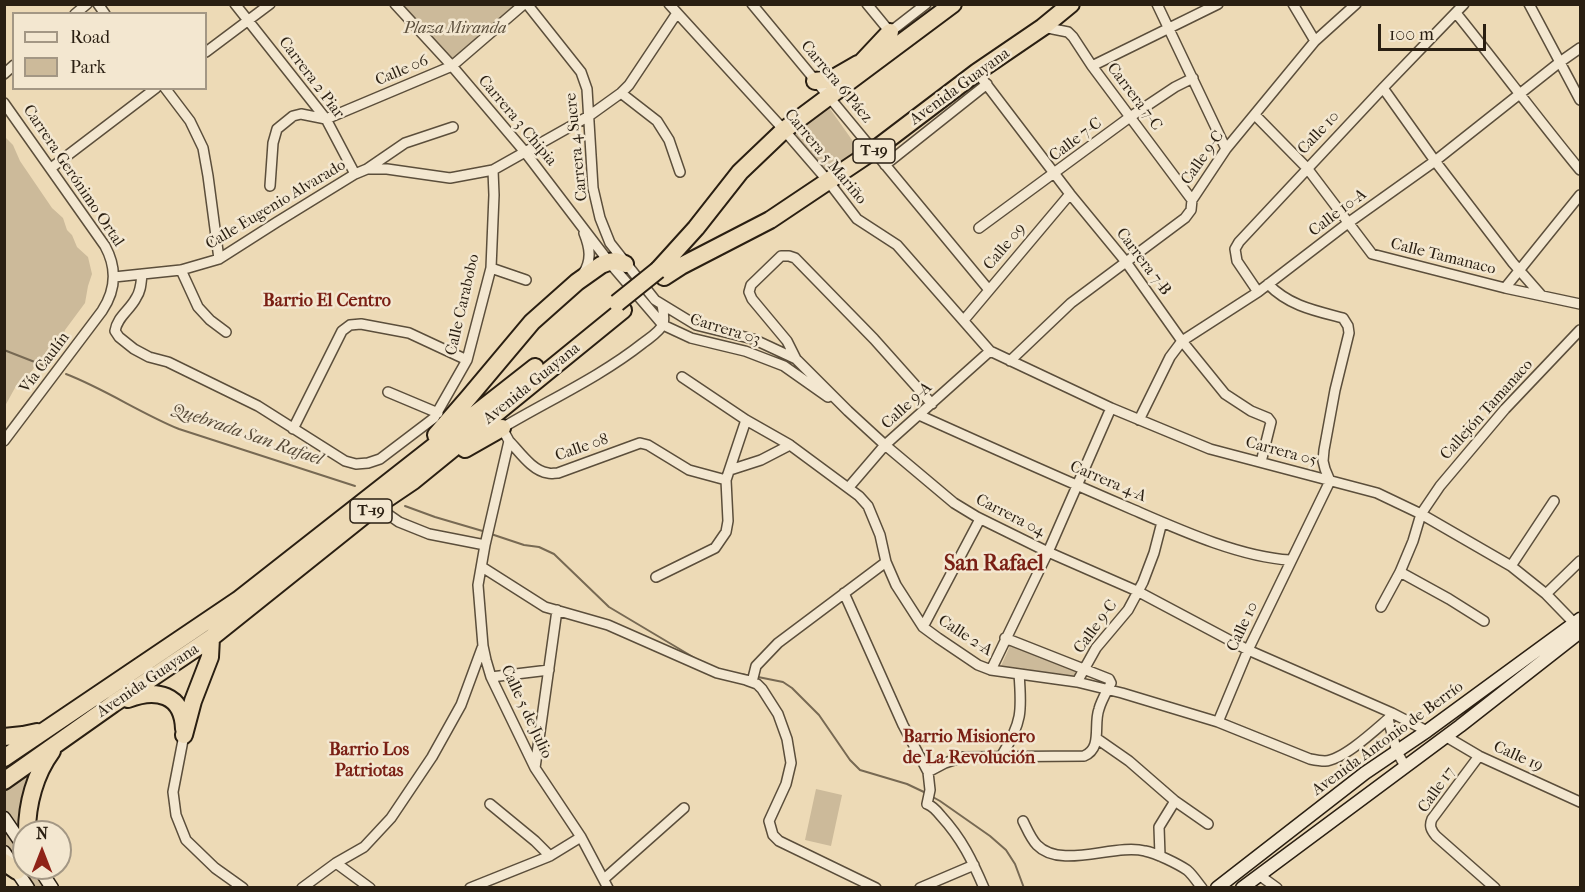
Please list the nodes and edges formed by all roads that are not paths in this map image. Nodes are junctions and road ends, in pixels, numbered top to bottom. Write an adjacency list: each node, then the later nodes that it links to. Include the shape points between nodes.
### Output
1 (235, 4): 19 (street, Carrera 2 Piar)
2 (270, 4): 19 (street)
3 (395, 4): 29 (street, Carrera 3 Chipia)
4 (526, 4): 29 (street, Calle 06); 44 (street, Carrera 4 Sucre, via 581,72)
5 (669, 4): 17 (street, Carrera 5 Mariño)
6 (752, 4): 33 (street, Carrera 6 Páez)
7 (867, 4): 22 (street)
8 (926, 4): 22 (street)
9 (953, 4): 26 (highway, Avenida Guayana / T-19)
10 (1071, 4): 20 (highway, Avenida Guayana / T-19)
11 (1157, 4): 21 (street)
12 (1218, 4): 21 (street)
13 (1293, 4): 23 (street)
14 (1356, 4): 23 (street, Calle 9-C)
15 (1464, 4): 18 (street, Calle 10)
16 (1529, 4): 28 (street)
17 (677, 13): 38 (street, Calle Eugenio Alvarado); 48 (street, Carrera 5 Mariño)
18 (1456, 13): 35 (street, Calle 10); 39 (street)
19 (248, 21): 25 (street); 46 (street, Carrera 2 Piar)
20 (1043, 27): 30 (street, Carrera 7-C, via 1068,32); 31 (highway, Avenida Guayana / T-19)
21 (1168, 28): 30 (street); 32 (street)
22 (890, 32): 27 (highway)
23 (1315, 41): 43 (street, Calle 9-C)
24 (1581, 48): 28 (street, Calle 10-A)
25 (207, 51)
26 (885, 55): 27 (highway); 34 (highway, Avenida Guayana / T-19)
27 (861, 62): 33 (highway, via 832,79); 34 (highway)
28 (1560, 62): 39 (street, Calle 10-A); 41 (street)
29 (452, 66): 46 (street, Calle 06); 51 (street, Carrera 3 Chipia)
30 (1092, 66): 45 (street, Carrera 7-C)
31 (982, 78): 50 (highway, Avenida Guayana / T-19); 53 (street); 61 (street, Carrera 7-B)
32 (1193, 78): 45 (street, Calle 7-C); 49 (street)
33 (815, 81): 40 (street, Carrera 6 Páez)
34 (847, 83): 40 (highway, Avenida Guayana / T-19)
35 (1383, 88): 52 (street); 55 (street, Calle 10)
36 (153, 90): 54 (street)
37 (167, 90): 70 (street, via 190,121 203,148)
38 (621, 93): 44 (street, Calle Eugenio Alvarado); 59 (street, via 657,122 669,140)
39 (1520, 93): 52 (street, Calle 10-A); 58 (street)
40 (829, 98): 48 (highway, Avenida Guayana / T-19); 50 (street, Carrera 6 Páez)
41 (1581, 100)
42 (4, 103): 54 (street, Carrera Gerónimo Ortal)
43 (1255, 115): 49 (street, Calle 9-C); 55 (street, Calle Tamanaco)
44 (589, 116): 51 (street, Calle Eugenio Alvarado); 72 (street, Carrera 4 Sucre, via 593,188)
45 (1130, 117): 61 (street, Calle 7-C); 66 (street, Carrera 7-C)
46 (326, 119): 60 (street, Carrera 2 Piar); 63 (street, via 301,114 277,129)
47 (453, 127): 56 (street, via 405,143)
48 (784, 130): 62 (street, Carrera 5 Mariño); 76 (highway, Avenida Guayana / T-19, via 740,172)
49 (1226, 149): 66 (street, Calle 9-C)
50 (873, 151): 53 (street, Carrera 6 Páez); 62 (highway, Avenida Guayana / T-19)
51 (525, 152): 57 (street, Calle Eugenio Alvarado); 67 (street, Carrera 3 Chipia)
52 (1435, 161): 68 (street, Calle 10-A); 75 (street)
53 (885, 165): 83 (street, Carrera 6 Páez)
54 (51, 168): 78 (street, Carrera Gerónimo Ortal, via 105,246)
55 (1307, 168): 68 (street, Calle Tamanaco); 84 (street, Calle 10, via 1234,249 1237,261)
56 (367, 169): 57 (street, Calle Eugenio Alvarado, via 450,178); 60 (street, Calle Eugenio Alvarado)
57 (493, 170): 73 (street, Calle Carabobo)
58 (1581, 171)
59 (680, 172)
60 (355, 174): 70 (street, Calle Eugenio Alvarado)
61 (1055, 174): 64 (street, Carrera 7-B); 69 (street, Calle 7-C)
62 (828, 181): 76 (highway, Avenida Guayana / T-19, via 770,220); 89 (street, Carrera 5 Mariño, via 857,219 897,245)
63 (270, 186)
64 (1070, 194): 71 (street, Carrera 7-B); 83 (street, Calle 09)
65 (1581, 195): 75 (street)
66 (1192, 200): 71 (street, Calle 9-C, via 1185,218)
67 (580, 223): 72 (street, Carrera 3 Chipia); 80 (street, via 590,256)
68 (1348, 223): 81 (street, Calle 10-A); 82 (street, Calle Tamanaco, via 1372,254)
69 (979, 228)
70 (219, 259): 74 (street, Calle Eugenio Alvarado)
71 (1126, 262): 93 (street, Carrera 7-B); 97 (street, Calle 9-C, via 1071,303)
72 (617, 263): 80 (highway, via 601,265); 88 (street, Carrera 04); 90 (street, Carrera 03)
73 (491, 268): 79 (street); 96 (street, Calle Carabobo)
74 (181, 270): 77 (street, Calle Eugenio Alvarado); 92 (street, via 198,307)
75 (1520, 272): 82 (street); 85 (street)
76 (661, 273): 114 (highway, Avenida Guayana / T-19, bridge)
77 (142, 274): 78 (street, Calle Eugenio Alvarado); 107 (street, via 137,297 117,322 115,330 119,337 149,357 168,362 258,406)
78 (114, 277): 86 (street, Carrera Gerónimo Ortal)
79 (526, 280)
80 (578, 282): 114 (highway, via 532,322)
81 (1268, 285): 84 (street, Calle 10-A); 116 (street, via 1292,303 1343,318 1348,326 1324,450 1324,469)
82 (1505, 288): 85 (street, Calle Tamanaco)
83 (989, 290): 89 (street, Calle 09)
84 (1258, 292): 93 (street, Calle 10-A)
85 (1541, 295): 87 (street, Calle Tamanaco)
86 (108, 302): 109 (street, Vía Caulín)
87 (1581, 304)
88 (662, 305): 90 (street); 95 (street, Carrera 04, via 696,325 753,339)
89 (964, 320): 94 (street, Carrera 05)
90 (663, 325): 102 (street, Carrera 03, via 691,338 745,351 784,366); 108 (street, via 627,355)
91 (1581, 330): 121 (street, Callejón Tamanaco, via 1505,409)
92 (225, 332)
93 (1182, 341): 106 (street, Calle 10-A); 112 (street, Carrera 7-B, via 1225,394 1271,422)
94 (990, 351): 97 (street, Carrera 05); 100 (street, Calle 9-A)
95 (796, 359): 100 (street, via 749,292 751,285 781,256 795,258); 102 (street, Carrera 04)
96 (467, 360): 103 (street, Calle Carabobo); 107 (street, via 409,333 350,325 342,331)
97 (1010, 361): 101 (street, Carrera 05)
98 (682, 377): 105 (street, Calle 2-A)
99 (388, 392): 103 (street)
100 (932, 404): 104 (street, Calle 9-A)
101 (1111, 408): 106 (street, Carrera 05); 117 (street)
102 (848, 411): 111 (street, Carrera 04)
103 (438, 413): 107 (street, Calle Carabobo, via 380,459 368,463 345,461)
104 (919, 415): 111 (street, Calle 9-A); 117 (street, Carrera 4-A)
105 (746, 420): 110 (street, Calle 2-A); 113 (street)
106 (1139, 420): 112 (street, Carrera 05, via 1210,449)
107 (293, 429)
108 (506, 434): 114 (highway); 115 (street, Calle 08, via 524,457 545,473 558,473 640,443 689,470); 124 (street, Calle 5 de Julio)
109 (4, 441)
110 (790, 445): 113 (street); 118 (street, Calle 2-A)
111 (885, 446): 118 (street, Calle 9-A); 122 (street, Carrera 04, via 954,503)
112 (1261, 462): 116 (street, Carrera 05)
113 (730, 470): 115 (street)
114 (408, 475): 120 (highway, Avenida Guayana / T-19); 156 (highway, Avenida Guayana / T-19, via 238,600)
115 (726, 480): 132 (street, via 728,521 722,540 715,548)
116 (1330, 481): 121 (street, Carrera 05, via 1377,493); 126 (street, Calle 10)
117 (1077, 486): 123 (street, Carrera 4-A); 125 (street)
118 (849, 487): 128 (street, Calle 2-A, via 868,506)
119 (1554, 501): 129 (street)
120 (376, 506): 124 (street, via 399,522 429,534); 141 (highway, Avenida Guayana / T-19)
121 (1421, 514): 129 (street, Carrera 05); 131 (street, Callejón Tamanaco)
122 (980, 519): 125 (street, Carrera 04); 140 (street)
123 (1162, 522): 126 (street, Carrera 4-A, via 1235,549); 133 (street, Calle 9-C)
124 (486, 542): 130 (street, Calle 5 de Julio)
125 (1048, 552): 133 (street, Carrera 04); 142 (street)
126 (1290, 560): 144 (street, Calle 10)
127 (1581, 561): 135 (street)
128 (886, 562): 134 (street); 140 (street, Calle 2-A)
129 (1511, 566): 135 (street, Carrera 05)
130 (482, 567): 137 (street, via 545,607); 143 (street, Calle 5 de Julio, via 478,585)
131 (1400, 572): 136 (street, Callejón Tamanaco); 138 (street)
132 (657, 577)
133 (1137, 591): 144 (street, Carrera 04); 145 (street, Calle 9-C, via 1128,610)
134 (844, 593): 150 (street, via 777,643 756,666); 169 (street)
135 (1546, 594): 139 (street, Carrera 05)
136 (1381, 607)
137 (557, 610): 146 (street); 150 (street, via 608,625 717,673)
138 (1485, 621)
139 (1579, 626): 157 (street, Avenida Antonio de Berrío); 159 (street, Avenida Antonio de Berrío)
140 (923, 627): 147 (street, Calle 2-A)
141 (211, 638): 153 (highway, Avenida Guayana / T-19); 158 (highway, via 210,657)
142 (1005, 638): 145 (street); 147 (street)
143 (483, 646): 149 (street, Calle 5 de Julio); 182 (street, via 461,705 391,818 364,847)
144 (1248, 650): 154 (street, Carrera 04); 155 (street, Calle 10)
145 (1084, 668): 151 (street, Calle 9-C); 152 (street, via 1108,678 1112,683)
146 (549, 670): 149 (street); 168 (street)
147 (991, 670): 148 (street, Calle 2-A)
148 (1019, 674): 151 (street, Calle 2-A); 164 (street, via 1020,715 1015,734)
149 (491, 677): 168 (street, Calle 5 de Julio)
150 (752, 680): 192 (street, via 778,714 791,764 769,821 773,835)
151 (1077, 682): 152 (street, Calle 2-A)
152 (1107, 690): 155 (street, Calle 2-A); 161 (street, via 1099,709)
153 (113, 704): 158 (highway, via 136,695 169,698 180,707); 162 (highway, Avenida Guayana / T-19)
154 (1390, 716): 155 (street, Calle 2-A, via 1341,756 1323,761); 157 (street, Carrera 04); 163 (street)
155 (1218, 722)
156 (46, 729): 160 (highway); 166 (highway, Avenida Guayana / T-19)
157 (1428, 731): 163 (street, Avenida Antonio de Berrío)
158 (184, 735): 188 (street, via 173,792 176,815 186,840)
159 (1445, 736): 165 (street, Calle 19); 167 (street, Avenida Antonio de Berrío)
160 (4, 737)
161 (1096, 738): 164 (street, via 1094,748 1084,756); 171 (street)
162 (58, 743): 170 (highway, Avenida Guayana / T-19); 175 (highway, via 44,762)
163 (1397, 752): 167 (street); 196 (street, Avenida Antonio de Berrío)
164 (1002, 756): 169 (street, via 963,757)
165 (1479, 756): 172 (street, Calle 19); 199 (street, Calle 17, via 1430,825 1436,836)
166 (4, 758)
167 (1405, 766): 185 (street, Avenida Antonio de Berrío)
168 (535, 768): 178 (street, Calle 5 de Julio)
169 (928, 772): 183 (street, via 927,804 958,836)
170 (4, 781)
171 (1175, 801): 177 (street); 181 (street, via 1159,827)
172 (1581, 802)
173 (490, 804): 180 (street)
174 (684, 808): 186 (street)
175 (28, 820)
176 (1023, 821): 181 (street, via 1037,845 1055,854 1075,856 1128,849)
177 (1208, 824)
178 (581, 837): 180 (street); 186 (street, Calle 5 de Julio)
179 (4, 852): 184 (street)
180 (550, 856): 191 (street)
181 (1160, 856): 195 (street, via 1187,870)
182 (336, 863): 189 (street); 190 (street)
183 (974, 865): 193 (street); 194 (street)
184 (11, 867): 187 (street)
185 (1259, 874): 197 (street, Avenida Antonio de Berrío); 198 (street)
186 (606, 884)
187 (28, 888)
188 (243, 888)
189 (302, 888)
190 (370, 888)
191 (470, 888)
192 (876, 888)
193 (920, 888)
194 (984, 888)
195 (1202, 888)
196 (1217, 888)
197 (1242, 888)
198 (1277, 888)
199 (1496, 888)

